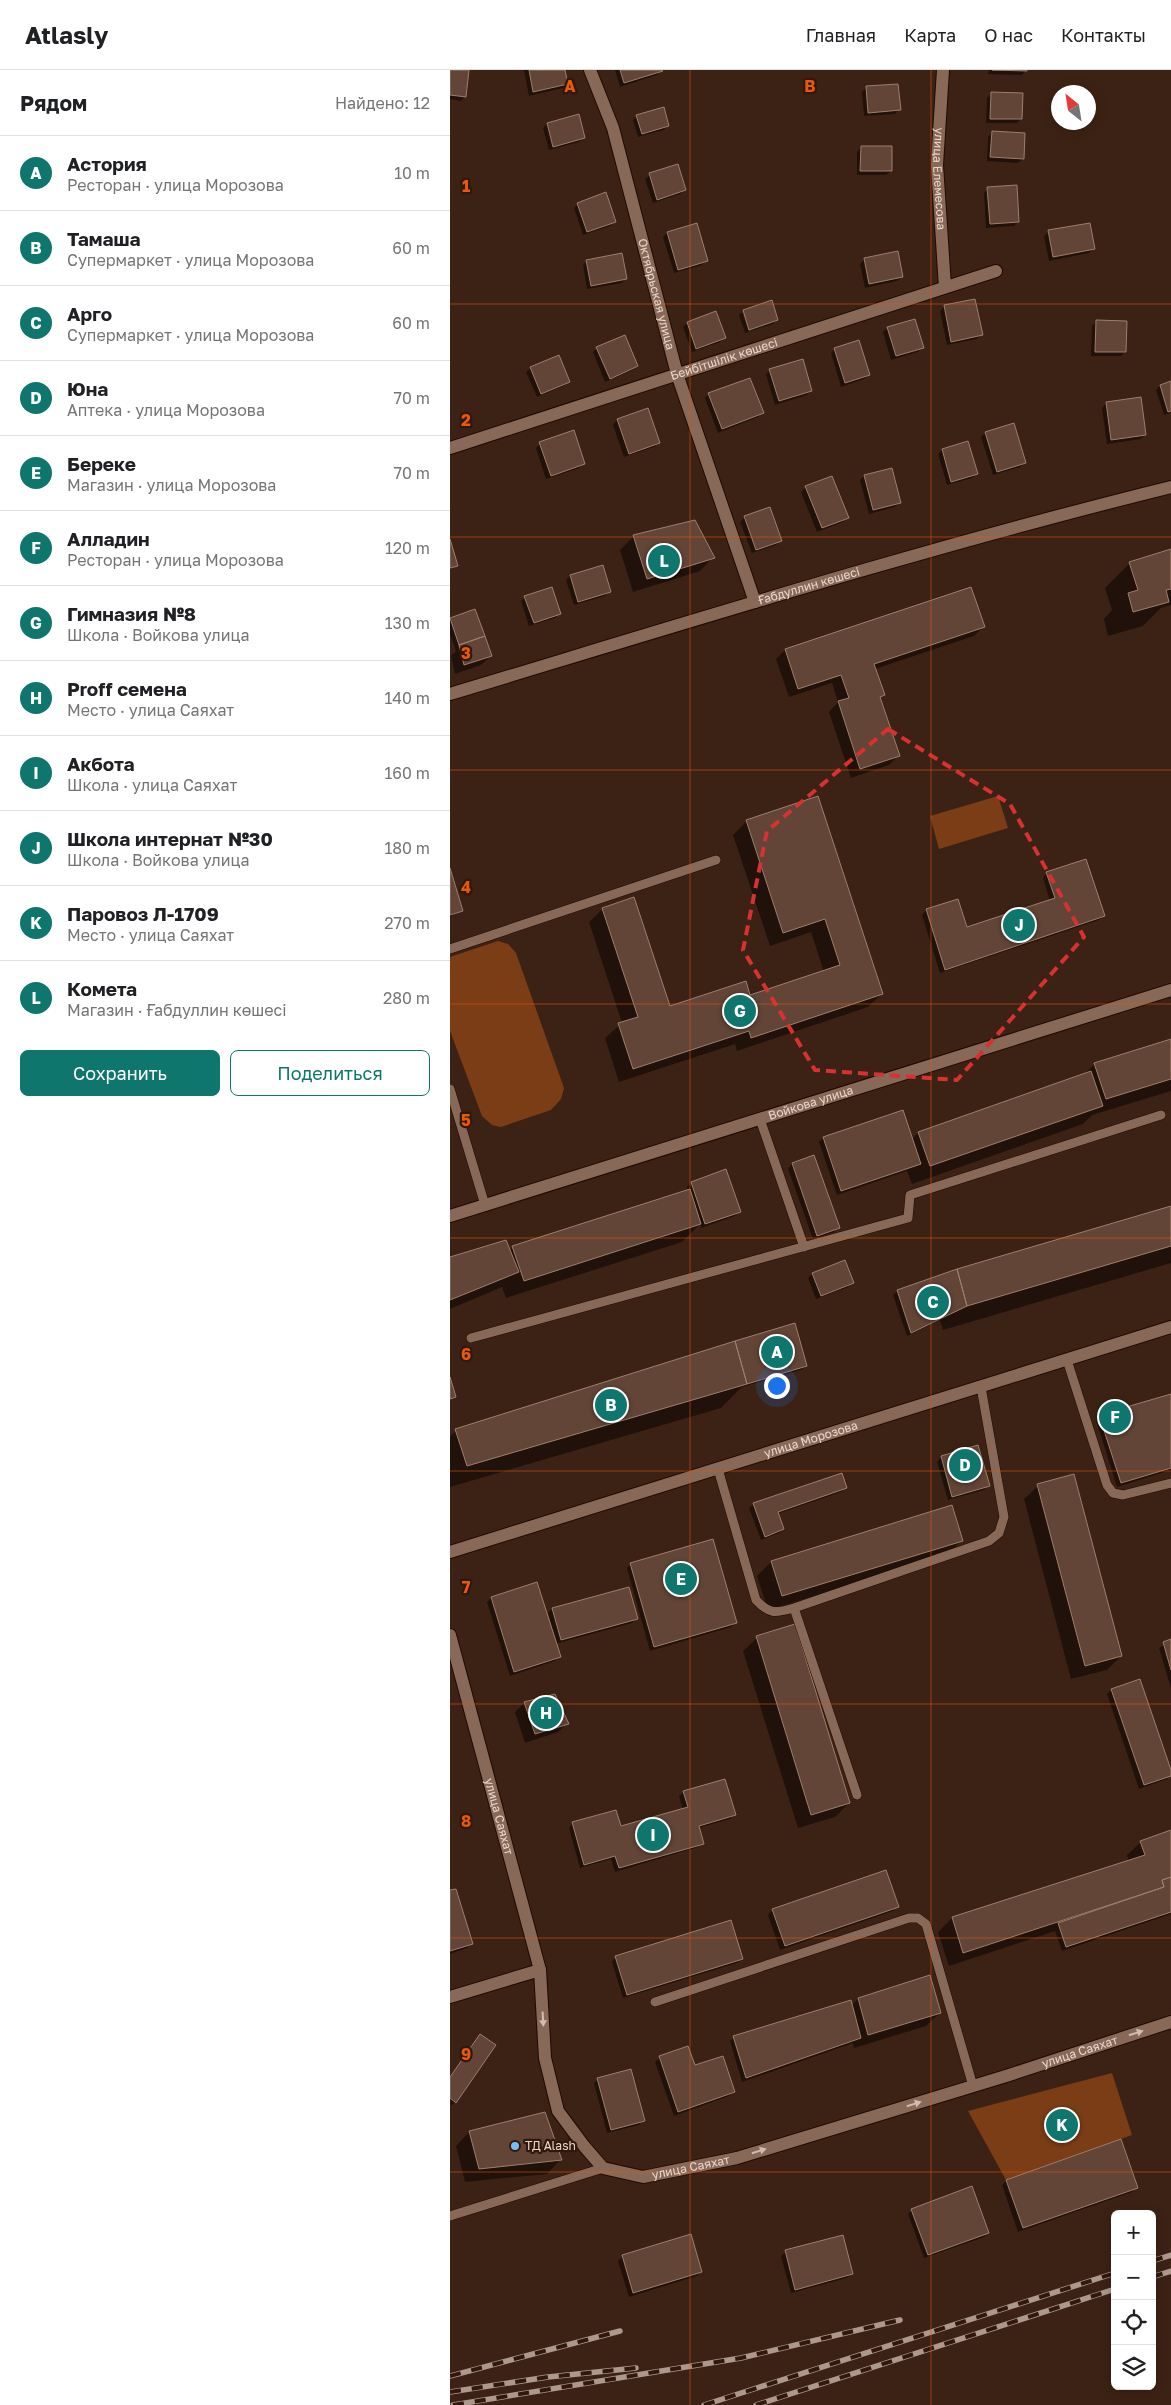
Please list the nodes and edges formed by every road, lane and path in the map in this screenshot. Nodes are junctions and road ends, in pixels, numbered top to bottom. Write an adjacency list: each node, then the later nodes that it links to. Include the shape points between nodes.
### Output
1 (590, 70): 5 (street, Октябрьская улица, via 613,128)
2 (943, 70): 4 (street, улица Елемесова, via 937,165)
3 (996, 271): 4 (street, Бейбітшілік көшесі)
4 (945, 287): 5 (street, Бейбітшілік көшесі)
5 (677, 374): 6 (street, Бейбітшілік көшесі); 8 (street, Октябрьская улица)
6 (450, 448)
7 (1171, 487): 8 (street, Ғабдуллин көшесі, via 1071,512)
8 (755, 602): 9 (street, Ғабдуллин көшесі)
9 (450, 693)
10 (716, 860): 11 (lane)
11 (450, 949)
12 (1171, 990): 15 (street, Войкова улица)
13 (450, 1089): 16 (lane)
14 (1161, 1115): 18 (lane, via 910,1195 908,1218)
15 (760, 1119): 16 (street, Войкова улица); 18 (lane)
16 (485, 1205): 17 (street, Войкова улица)
17 (450, 1216)
18 (804, 1247): 20 (lane)
19 (1171, 1327): 21 (street, улица Морозова)
20 (471, 1338)
21 (1067, 1360): 22 (street, улица Морозова); 24 (lane, via 1106,1485 1113,1493 1123,1495)
22 (981, 1387): 23 (street, улица Морозова); 26 (lane, via 1004,1516 999,1533 989,1541)
23 (718, 1469): 25 (street, улица Морозова); 26 (lane, via 756,1600 765,1610 777,1612)
24 (1171, 1483)
25 (450, 1552)
26 (794, 1608): 28 (lane)
27 (450, 1635): 29 (street, улица Саяхат)
28 (857, 1795)
29 (540, 1970): 30 (street); 34 (street, улица Саяхат, one-way to 34, via 545,2058 558,2111)
30 (450, 1997)
31 (655, 2002): 33 (lane, via 909,1918 918,1918 926,1924)
32 (1171, 2022): 33 (street, улица Саяхат, one-way to 32)
33 (973, 2086): 34 (street, улица Саяхат, one-way to 33, via 643,2177 738,2158)
34 (603, 2168): 35 (lane)
35 (450, 2216)

